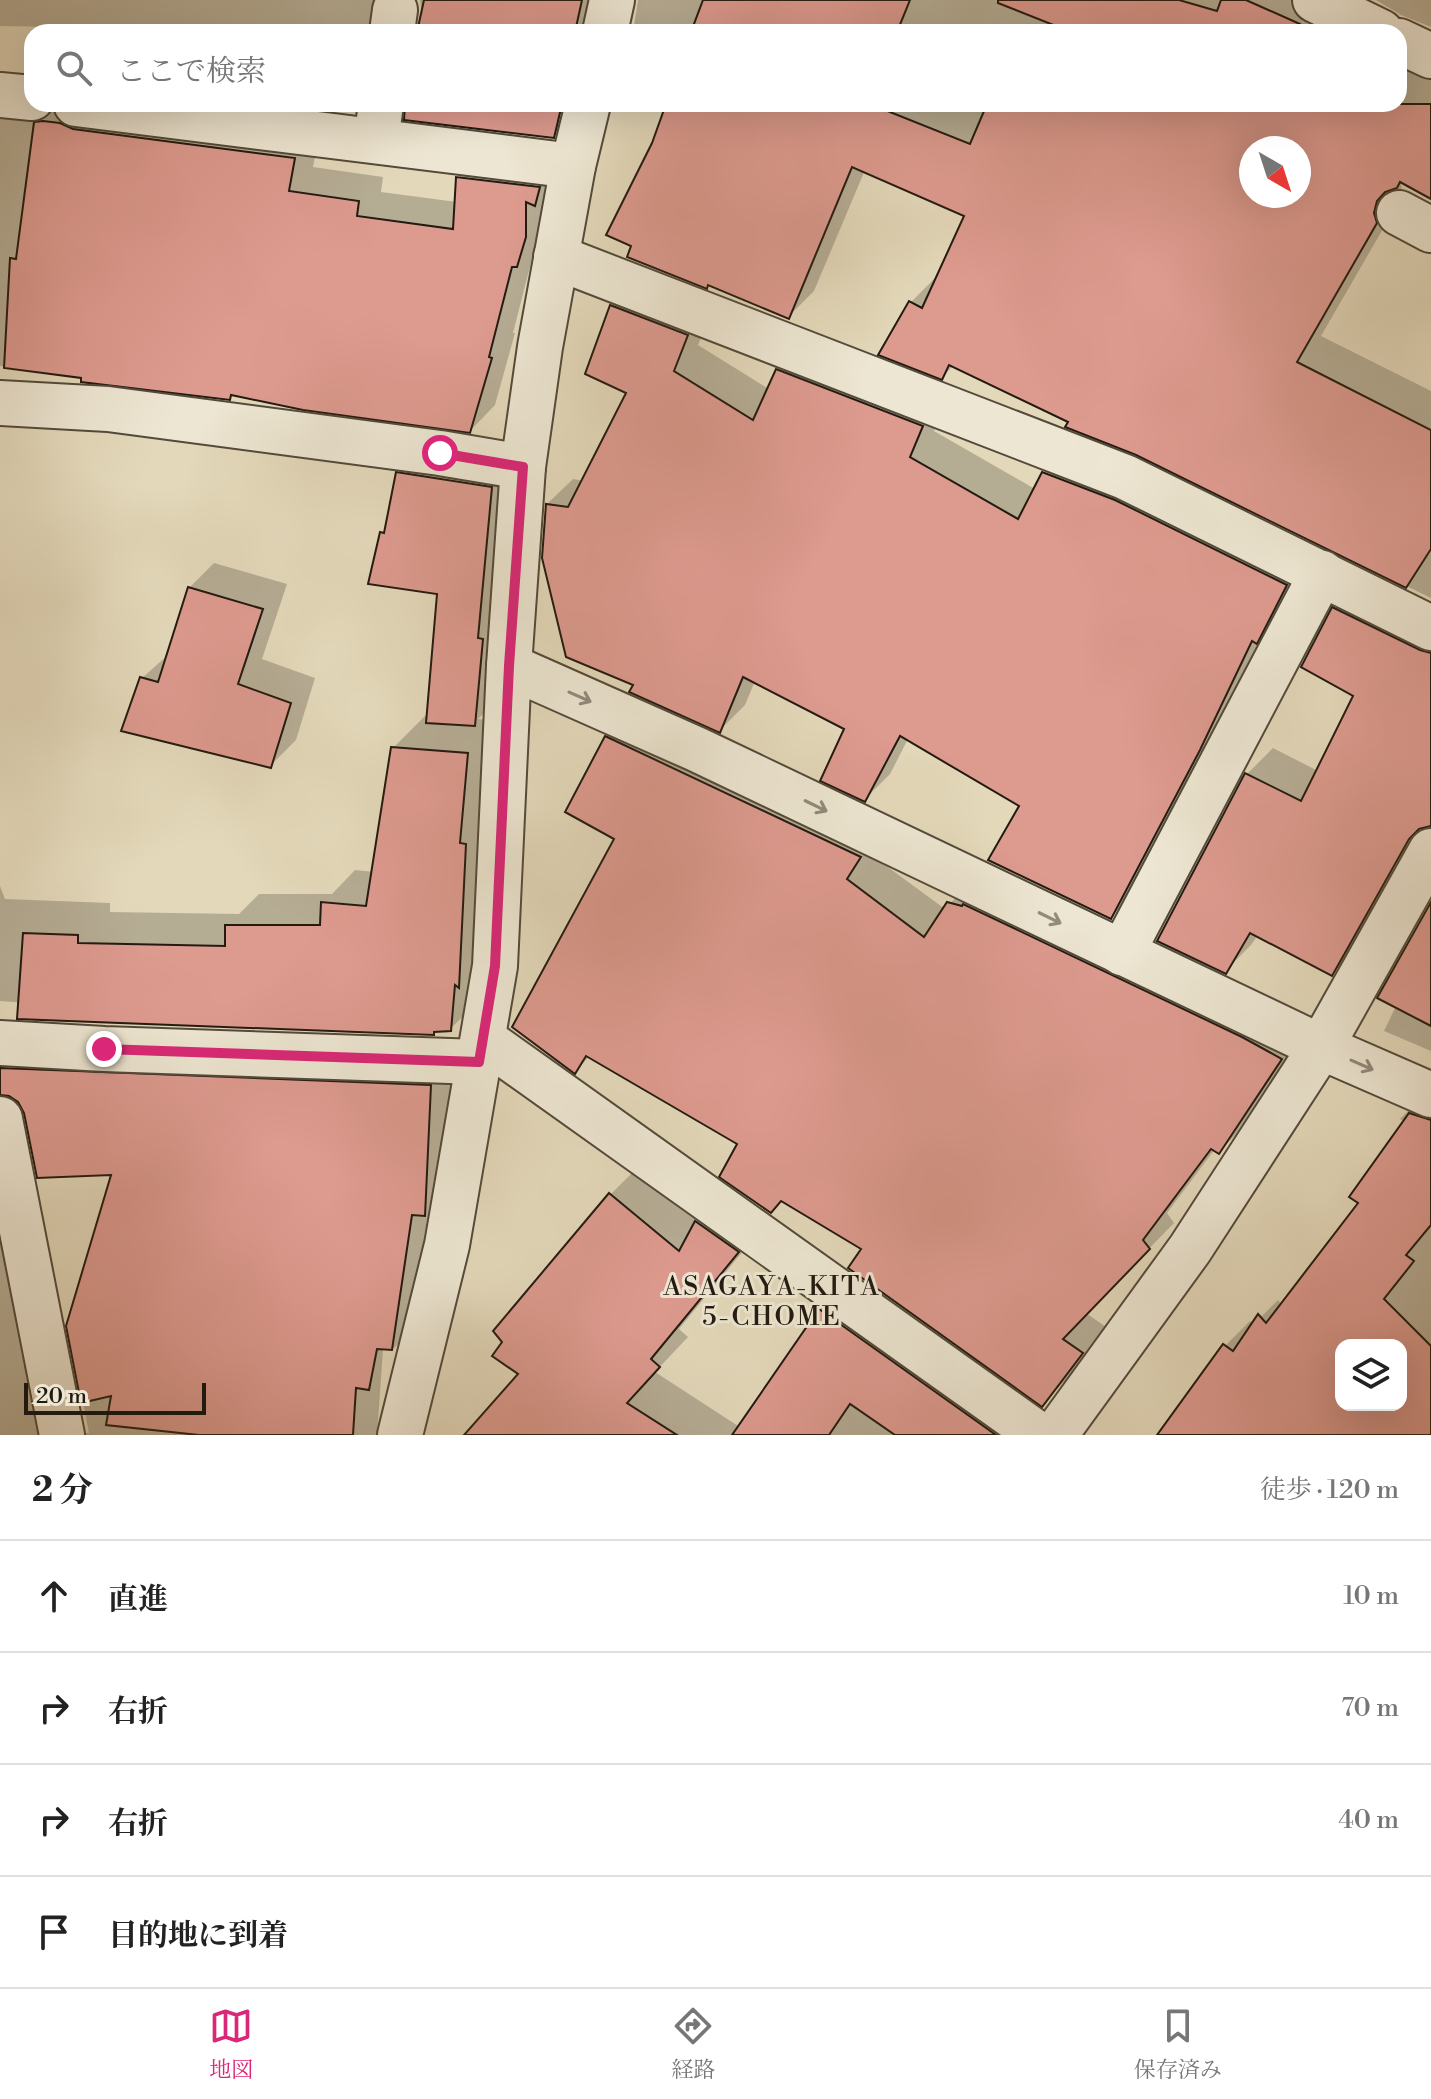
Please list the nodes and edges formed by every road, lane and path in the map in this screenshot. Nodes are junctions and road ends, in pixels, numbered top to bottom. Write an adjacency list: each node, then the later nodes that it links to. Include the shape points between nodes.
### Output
1 (612, 0): 3 (street)
2 (1315, 0): 4 (street)
3 (607, 24)
4 (1364, 24)
5 (1407, 45): 6 (street)
6 (1431, 56)
7 (0, 95): 8 (street)
8 (24, 97)
9 (204, 112): 11 (street)
10 (586, 112): 12 (street)
11 (379, 123): 12 (street)
12 (573, 166): 13 (street)
13 (556, 257): 15 (street); 16 (street, via 1125,477)
14 (0, 403): 15 (street, via 108,409)
15 (523, 467): 18 (street)
16 (1322, 573): 17 (street); 20 (street)
17 (1431, 628)
18 (509, 666): 20 (street, one-way to 20, via 696,749); 23 (street, via 495,966)
19 (1431, 851): 22 (street)
20 (1122, 953): 22 (street)
21 (0, 1043): 23 (street, via 104,1049)
22 (1321, 1047): 24 (street, one-way to 24); 29 (street, via 1190,1249)
23 (481, 1051): 27 (street, via 447,1245); 28 (street)
24 (1431, 1095)
25 (0, 1119): 26 (street)
26 (62, 1435)
27 (400, 1435)
28 (1039, 1435)
29 (1055, 1435)

